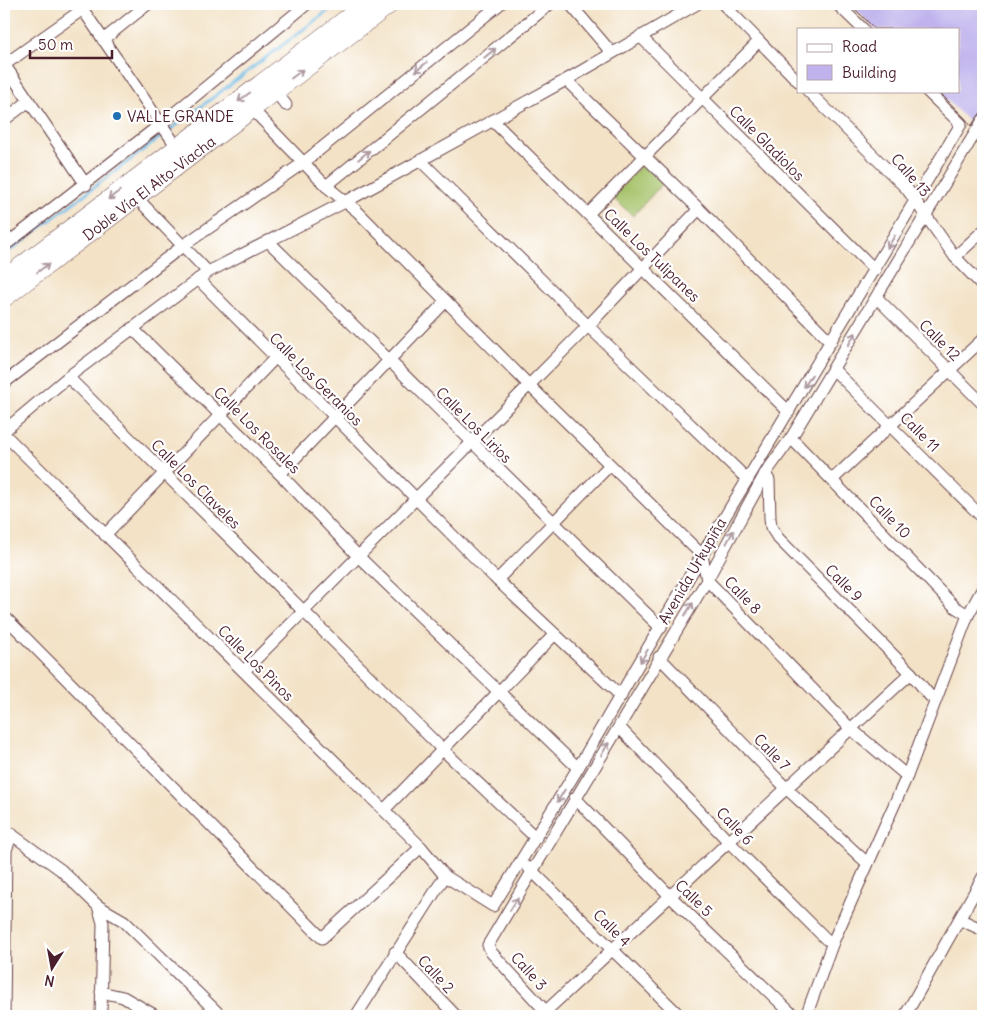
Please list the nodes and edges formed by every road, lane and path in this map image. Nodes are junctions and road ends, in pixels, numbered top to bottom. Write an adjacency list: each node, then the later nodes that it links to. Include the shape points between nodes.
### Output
1 (148, 4): 14 (street)
2 (307, 4): 28 (street)
3 (366, 4): 29 (highway, Doble Vía El Alto-Viacha, one-way to 29)
4 (390, 4): 24 (highway, Doble Vía El Alto-Viacha, one-way to 4, via 281,98)
5 (500, 4): 32 (street, one-way to 32)
6 (550, 4): 34 (street, one-way to 6)
7 (570, 4): 16 (street)
8 (697, 4): 13 (street)
9 (723, 4): 15 (street)
10 (837, 4): 12 (street)
11 (81, 6): 14 (street); 17 (street)
12 (861, 28)
13 (640, 36): 16 (street); 22 (street, Calle Gladiolos)
14 (104, 40): 28 (street)
15 (758, 42): 19 (street); 22 (street)
16 (611, 52): 18 (street)
17 (4, 64): 23 (street)
18 (566, 80): 26 (street); 30 (street)
19 (797, 80)
20 (809, 92): 36 (street, Calle 13)
21 (928, 92): 36 (street, via 961,124)
22 (702, 100): 30 (street); 47 (street, Calle Gladiolos)
23 (29, 101): 25 (street); 33 (street)
24 (252, 109): 32 (street); 35 (highway, Doble Vía El Alto-Viacha)
25 (4, 120)
26 (493, 121): 31 (street); 39 (street, Calle Los Tulipanes)
27 (982, 124): 40 (street, Avenida Urkupiña)
28 (164, 128): 29 (street); 33 (street)
29 (175, 145): 49 (highway, Doble Vía El Alto-Viacha, one-way to 49)
30 (644, 156): 38 (street); 39 (street)
31 (421, 161): 37 (street); 55 (street)
32 (303, 163): 34 (street); 43 (street)
33 (86, 184): 44 (street)
34 (326, 186): 37 (street)
35 (136, 197): 43 (street); 52 (highway, Doble Vía El Alto-Viacha, one-way to 35)
36 (916, 200): 40 (street, Calle 13); 47 (street, one-way to 47)
37 (347, 201): 42 (street); 54 (street)
38 (699, 209): 46 (street); 58 (street)
39 (588, 214): 46 (street, Calle Los Tulipanes)
40 (925, 215): 45 (street, Calle 13); 53 (street, Avenida Urkupiña)
41 (983, 231): 45 (street)
42 (268, 241): 48 (street); 60 (street, Calle Los Lirios)
43 (184, 245): 48 (street); 64 (street)
44 (4, 246)
45 (955, 257): 51 (street, Calle 13)
46 (644, 268): 55 (street); 67 (street, Calle Los Tulipanes)
47 (875, 270): 58 (street)
48 (208, 272): 50 (street)
49 (4, 279)
50 (198, 279): 56 (street); 59 (street, Calle Los Geranios)
51 (983, 286)
52 (4, 298)
53 (877, 298): 61 (street, Avenida Urkupiña, one-way to 53); 62 (street, Calle 12)
54 (446, 301): 60 (street); 65 (street)
55 (588, 326): 65 (street); 79 (street)
56 (132, 328): 63 (street); 68 (street, Calle Los Rosales)
57 (983, 339): 62 (street)
58 (831, 342): 67 (street, one-way to 67)
59 (275, 358): 68 (street); 69 (street, Calle Los Geranios)
60 (388, 360): 69 (street); 73 (street, Calle Los Lirios)
61 (834, 369): 70 (street, Calle 11); 72 (street, Avenida Urkupiña)
62 (950, 371): 66 (street, Calle 12); 70 (street)
63 (68, 377): 71 (street); 75 (street, Calle Los Claveles)
64 (4, 383)
65 (528, 384): 73 (street); 74 (street)
66 (983, 404)
67 (789, 412): 79 (street)
68 (221, 416): 75 (street); 76 (street, Calle Los Rosales)
69 (333, 417): 76 (street); 80 (street, Calle Los Geranios)
70 (892, 426): 78 (street); 81 (street, Calle 11)
71 (4, 432): 83 (street, Calle Los Pinos)
72 (791, 438): 77 (street, Avenida Urkupiña); 78 (street, Calle 10)
73 (470, 442): 80 (street); 82 (street, Calle Los Lirios)
74 (610, 465): 82 (street); 84 (street)
75 (164, 474): 83 (street); 89 (street, Calle Los Claveles)
76 (280, 474): 85 (street, Calle Los Rosales)
77 (765, 474): 87 (street, Avenida Urkupiña, one-way to 77); 96 (street, Calle 9, via 769,480 771,527 778,538)
78 (833, 479): 90 (street, Calle 10, via 956,607)
79 (748, 480): 84 (street)
80 (414, 498): 85 (street); 86 (street, Calle Los Geranios)
81 (983, 518)
82 (553, 523): 86 (street); 92 (street, Calle Los Lirios)
83 (105, 535): 95 (street, Calle Los Pinos)
84 (702, 555): 87 (street, Calle 8); 92 (street)
85 (358, 556): 89 (street); 97 (street, Calle Los Rosales)
86 (497, 580): 93 (street, Calle Los Geranios)
87 (707, 580): 94 (street, Avenida Urkupiña, one-way to 87); 101 (street, Calle 8)
88 (983, 588): 90 (street)
89 (303, 611): 95 (street); 102 (street, Calle Los Claveles)
90 (968, 615): 99 (street)
91 (4, 616): 111 (street, via 322,938)
92 (661, 628): 98 (street, one-way to 98)
93 (554, 635): 97 (street); 98 (street, Calle Los Geranios)
94 (659, 657): 100 (street, Avenida Urkupiña); 105 (street, Calle 7)
95 (244, 672): 107 (street, Calle Los Pinos)
96 (911, 673): 99 (street, Calle 9); 101 (street)
97 (498, 691): 102 (street); 103 (street, Calle Los Rosales)
98 (621, 696): 103 (street)
99 (934, 698): 104 (street)
100 (618, 727): 106 (street, Avenida Urkupiña, one-way to 100); 110 (street, Calle 6)
101 (850, 728): 104 (street, Calle 8); 105 (street)
102 (442, 749): 107 (street); 109 (street, Calle Los Claveles)
103 (578, 768): 109 (street, one-way to 109)
104 (907, 776): 113 (street)
105 (786, 788): 110 (street); 113 (street, Calle 7)
106 (575, 798): 114 (street, Avenida Urkupiña); 117 (street, Calle 5)
107 (384, 810): 111 (street, Calle Los Pinos)
108 (8, 831): 118 (street, via 60,870); 127 (street)
109 (536, 838): 112 (street)
110 (728, 842): 117 (street); 121 (street, Calle 6, via 826,939)
111 (421, 847): 115 (street, Calle Los Pinos)
112 (521, 862): 114 (street, Calle 4); 115 (street, Calle Los Pinos, via 493,906)
113 (867, 863): 121 (street)
114 (534, 871): 122 (street, Avenida Urkupiña, one-way to 114); 123 (street, Calle 4)
115 (445, 876): 124 (street)
116 (983, 876): 119 (street)
117 (671, 897): 123 (street); 134 (street, Calle 5)
118 (98, 906): 125 (street, via 103,923); 130 (street, via 124,921)
119 (961, 920): 120 (street); 136 (street)
120 (983, 930)
121 (833, 942): 135 (street)
122 (488, 945): 126 (street, Calle 3)
123 (612, 950): 126 (street); 133 (street, Calle 4)
124 (395, 952): 131 (street); 132 (street, Calle 2)
125 (101, 992): 128 (street); 129 (street, via 123,997)
126 (548, 1014)
127 (4, 1016)
128 (101, 1016)
129 (156, 1016)
130 (221, 1016)
131 (356, 1016)
132 (456, 1016)
133 (680, 1016)
134 (794, 1016)
135 (806, 1016)
136 (904, 1016)

